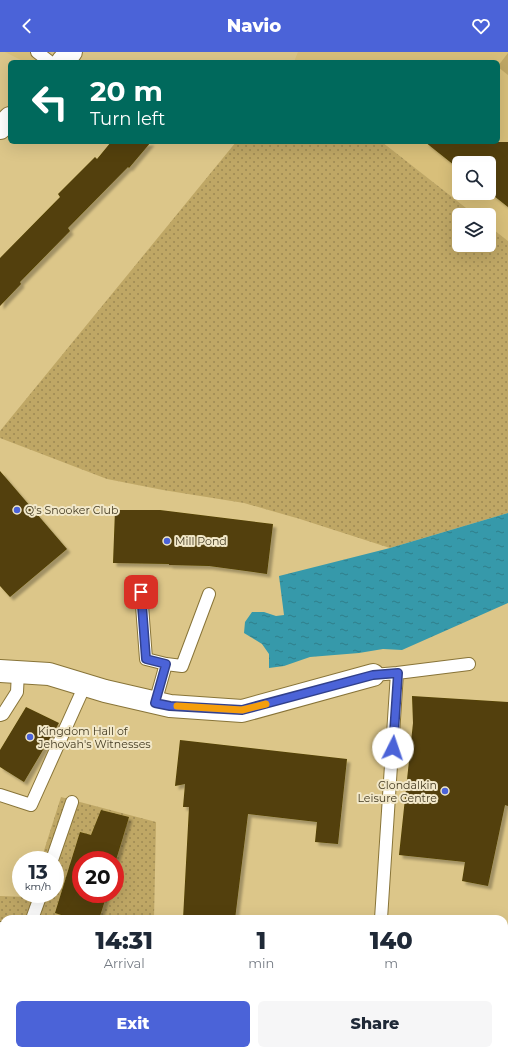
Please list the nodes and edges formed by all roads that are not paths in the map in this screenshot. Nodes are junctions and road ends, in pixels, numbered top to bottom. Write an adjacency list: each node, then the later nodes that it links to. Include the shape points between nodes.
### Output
1 (37, 52): 3 (lane)
2 (71, 52): 4 (street)
3 (47, 60)
4 (64, 60)
5 (8, 120): 6 (street)
6 (0, 128)
7 (141, 592): 9 (lane, via 146,659)
8 (209, 594): 9 (lane, via 182,666)
9 (166, 664): 15 (lane)
10 (469, 664): 12 (lane)
11 (9, 672): 14 (street, via 49,674); 16 (lane, via 17,692)
12 (398, 673): 13 (lane); 22 (lane)
13 (373, 675): 15 (street, via 242,710)
14 (85, 685): 15 (street); 17 (lane, via 31,805)
15 (155, 703)
16 (0, 715)
17 (0, 795)
18 (72, 802): 19 (lane)
19 (55, 851)
20 (38, 903): 21 (lane)
21 (33, 915)
22 (381, 915)

